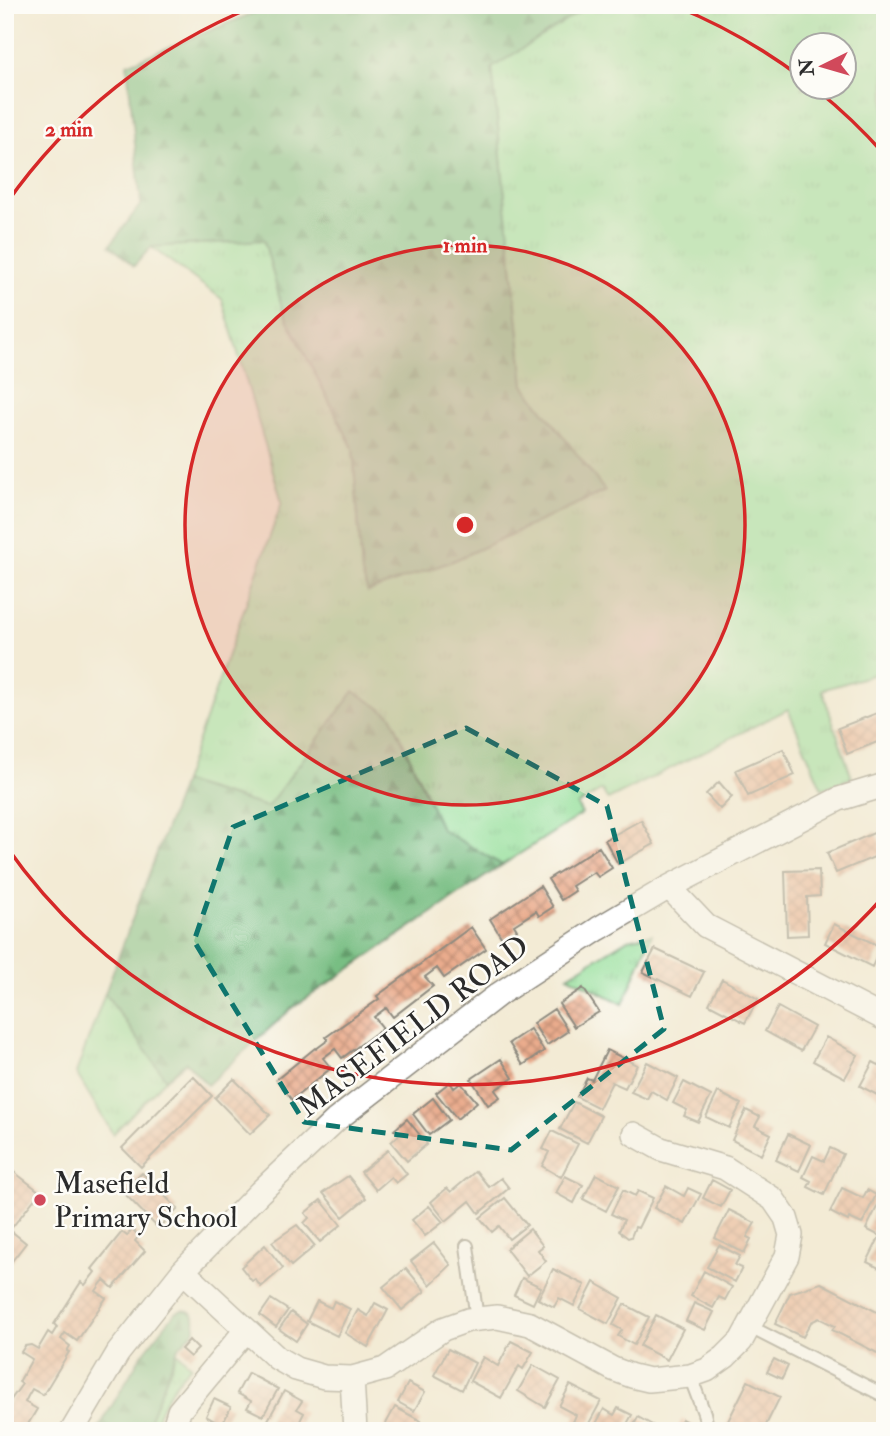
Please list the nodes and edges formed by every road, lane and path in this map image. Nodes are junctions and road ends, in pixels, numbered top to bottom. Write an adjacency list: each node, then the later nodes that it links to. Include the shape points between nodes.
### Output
1 (885, 785): 2 (street, MASEFIELD ROAD, via 839,799)
2 (669, 887): 3 (street, via 706,926); 6 (street, MASEFIELD ROAD, via 499,994 336,1120)
3 (885, 1019)
4 (634, 1134): 8 (street, via 656,1159 725,1168 773,1199 786,1218 791,1236 787,1256)
5 (467, 1246): 7 (lane)
6 (183, 1272): 9 (street); 13 (street, MASEFIELD ROAD, via 118,1353)
7 (477, 1319): 10 (street, via 497,1317 530,1324 632,1376 649,1380); 11 (street, via 443,1329 385,1369)
8 (750, 1327): 10 (street, via 726,1357); 12 (lane)
9 (246, 1329): 11 (street, via 296,1369); 14 (street, via 179,1411)
10 (690, 1376): 16 (lane)
11 (352, 1378): 15 (street)
12 (885, 1396)
13 (72, 1431)
14 (173, 1431)
15 (355, 1431)
16 (708, 1431)

